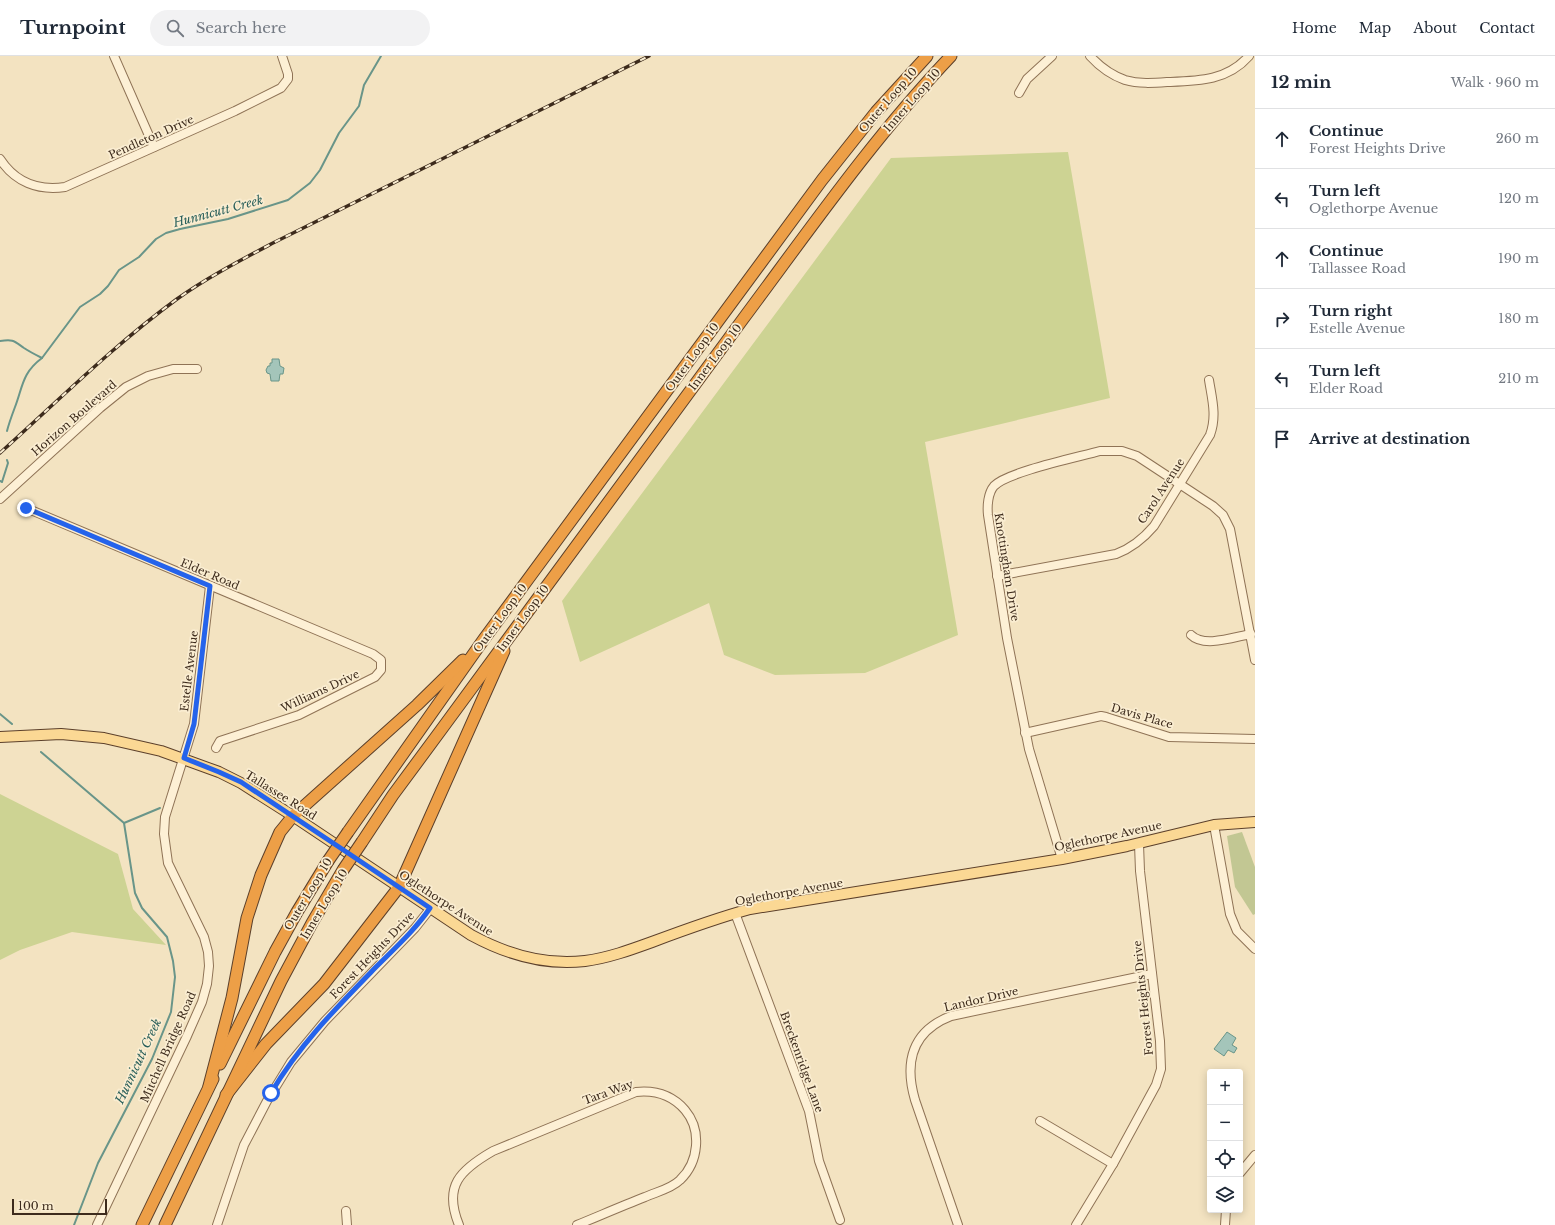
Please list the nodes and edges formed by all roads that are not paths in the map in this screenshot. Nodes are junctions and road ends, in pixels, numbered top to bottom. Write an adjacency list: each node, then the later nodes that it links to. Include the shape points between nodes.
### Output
1 (114, 56): 9 (street)
2 (282, 56): 9 (street, Pendleton Drive, via 288,80 281,88)
3 (927, 56): 21 (highway, Outer Loop 10, via 876,112 822,180)
4 (951, 56): 18 (highway, Inner Loop 10, via 843,184)
5 (1052, 56): 8 (street, via 1027,79)
6 (1090, 56): 7 (street, via 1117,77 1147,83 1212,79 1233,70)
7 (1248, 56)
8 (1019, 93)
9 (154, 147): 10 (street, Pendleton Drive, via 72,184 56,188 37,187 18,179)
10 (0, 159)
11 (197, 369): 14 (street, Horizon Boulevard, via 173,370 148,376 126,387)
12 (1209, 380): 13 (street, Carol Avenue, via 1214,415 1212,429)
13 (1180, 484): 16 (street, Carol Avenue, via 1154,526 1129,548 1107,556); 16 (street, Knottingham Drive, via 1138,456 1114,450 1002,479 993,487 987,509); 19 (street, Knottingham Drive, via 1213,506 1226,521)
14 (0, 499)
15 (26, 508): 17 (street, Elder Road)
16 (997, 576): 24 (street, Knottingham Drive)
17 (210, 586): 23 (street, Elder Road, via 373,654); 28 (street, Estelle Avenue, via 194,724)
18 (512, 633): 35 (highway); 41 (highway, Inner Loop 10, bridge, via 398,789 343,870 298,948)
19 (1251, 634): 20 (street, via 1209,641 1198,640); 22 (street, Knottingham Drive)
20 (1191, 635)
21 (484, 639): 29 (highway, via 417,705); 40 (highway, Outer Loop 10, bridge, via 328,861 275,952)
22 (1255, 660)
23 (382, 663): 27 (street, Williams Drive, via 379,674 369,680 299,715 220,741)
24 (1026, 733): 26 (street, Davis Place, via 1101,716 1170,737); 34 (street, Knottingham Drive, via 1032,762)
25 (0, 737): 28 (main road, Tallassee Road, via 61,734 104,738 145,746)
26 (1255, 739)
27 (216, 748)
28 (184, 758): 29 (main road, Tallassee Road, via 241,782); 49 (street, Mitchell Bridge Road, via 165,817 165,848 168,863 204,937 209,966 207,984 187,1036)
29 (293, 816): 33 (main road, Tallassee Road); 40 (highway, via 280,832 261,875 248,918 232,998)
30 (1255, 822): 31 (main road, Oglethorpe Avenue)
31 (1214, 825): 32 (main road, Oglethorpe Avenue); 38 (street, via 1230,914 1238,931)
32 (1139, 844): 34 (main road, Oglethorpe Avenue); 39 (street, Forest Heights Drive)
33 (336, 845): 35 (main road, Oglethorpe Avenue)
34 (1062, 859): 37 (main road, Oglethorpe Avenue, via 779,903)
35 (399, 887): 36 (main road, Oglethorpe Avenue); 41 (highway, via 324,984 266,1044)
36 (430, 908): 37 (main road, Oglethorpe Avenue, via 471,935 500,949 526,958 554,962 583,961 611,956); 52 (street, Forest Heights Drive, via 415,928 321,1025 291,1062 267,1100 244,1146)
37 (735, 913): 48 (street, Breckenridge Lane, via 809,1111 818,1162)
38 (1255, 949)
39 (1152, 974): 44 (street, Forest Heights Drive, via 1161,1056 1159,1077); 56 (street, Landor Drive, via 944,1018 923,1034 912,1054 911,1084)
40 (209, 1086): 50 (highway, Outer Loop 10)
41 (226, 1096): 51 (highway, Inner Loop 10)
42 (1040, 1121): 44 (street)
43 (1255, 1155): 45 (street)
44 (1113, 1164): 57 (street, Forest Heights Drive)
45 (1243, 1169)
46 (346, 1211): 53 (street)
47 (1226, 1213): 58 (street)
48 (840, 1220)
49 (96, 1225)
50 (142, 1225)
51 (165, 1225)
52 (217, 1225)
53 (346, 1225)
54 (459, 1225): 55 (street, Tara Way, via 452,1200 454,1186 470,1167 493,1151 636,1092 657,1092 680,1105 691,1119 697,1142 694,1158 680,1180 665,1189)
55 (577, 1225)
56 (958, 1225)
57 (1076, 1225)
58 (1225, 1225)

